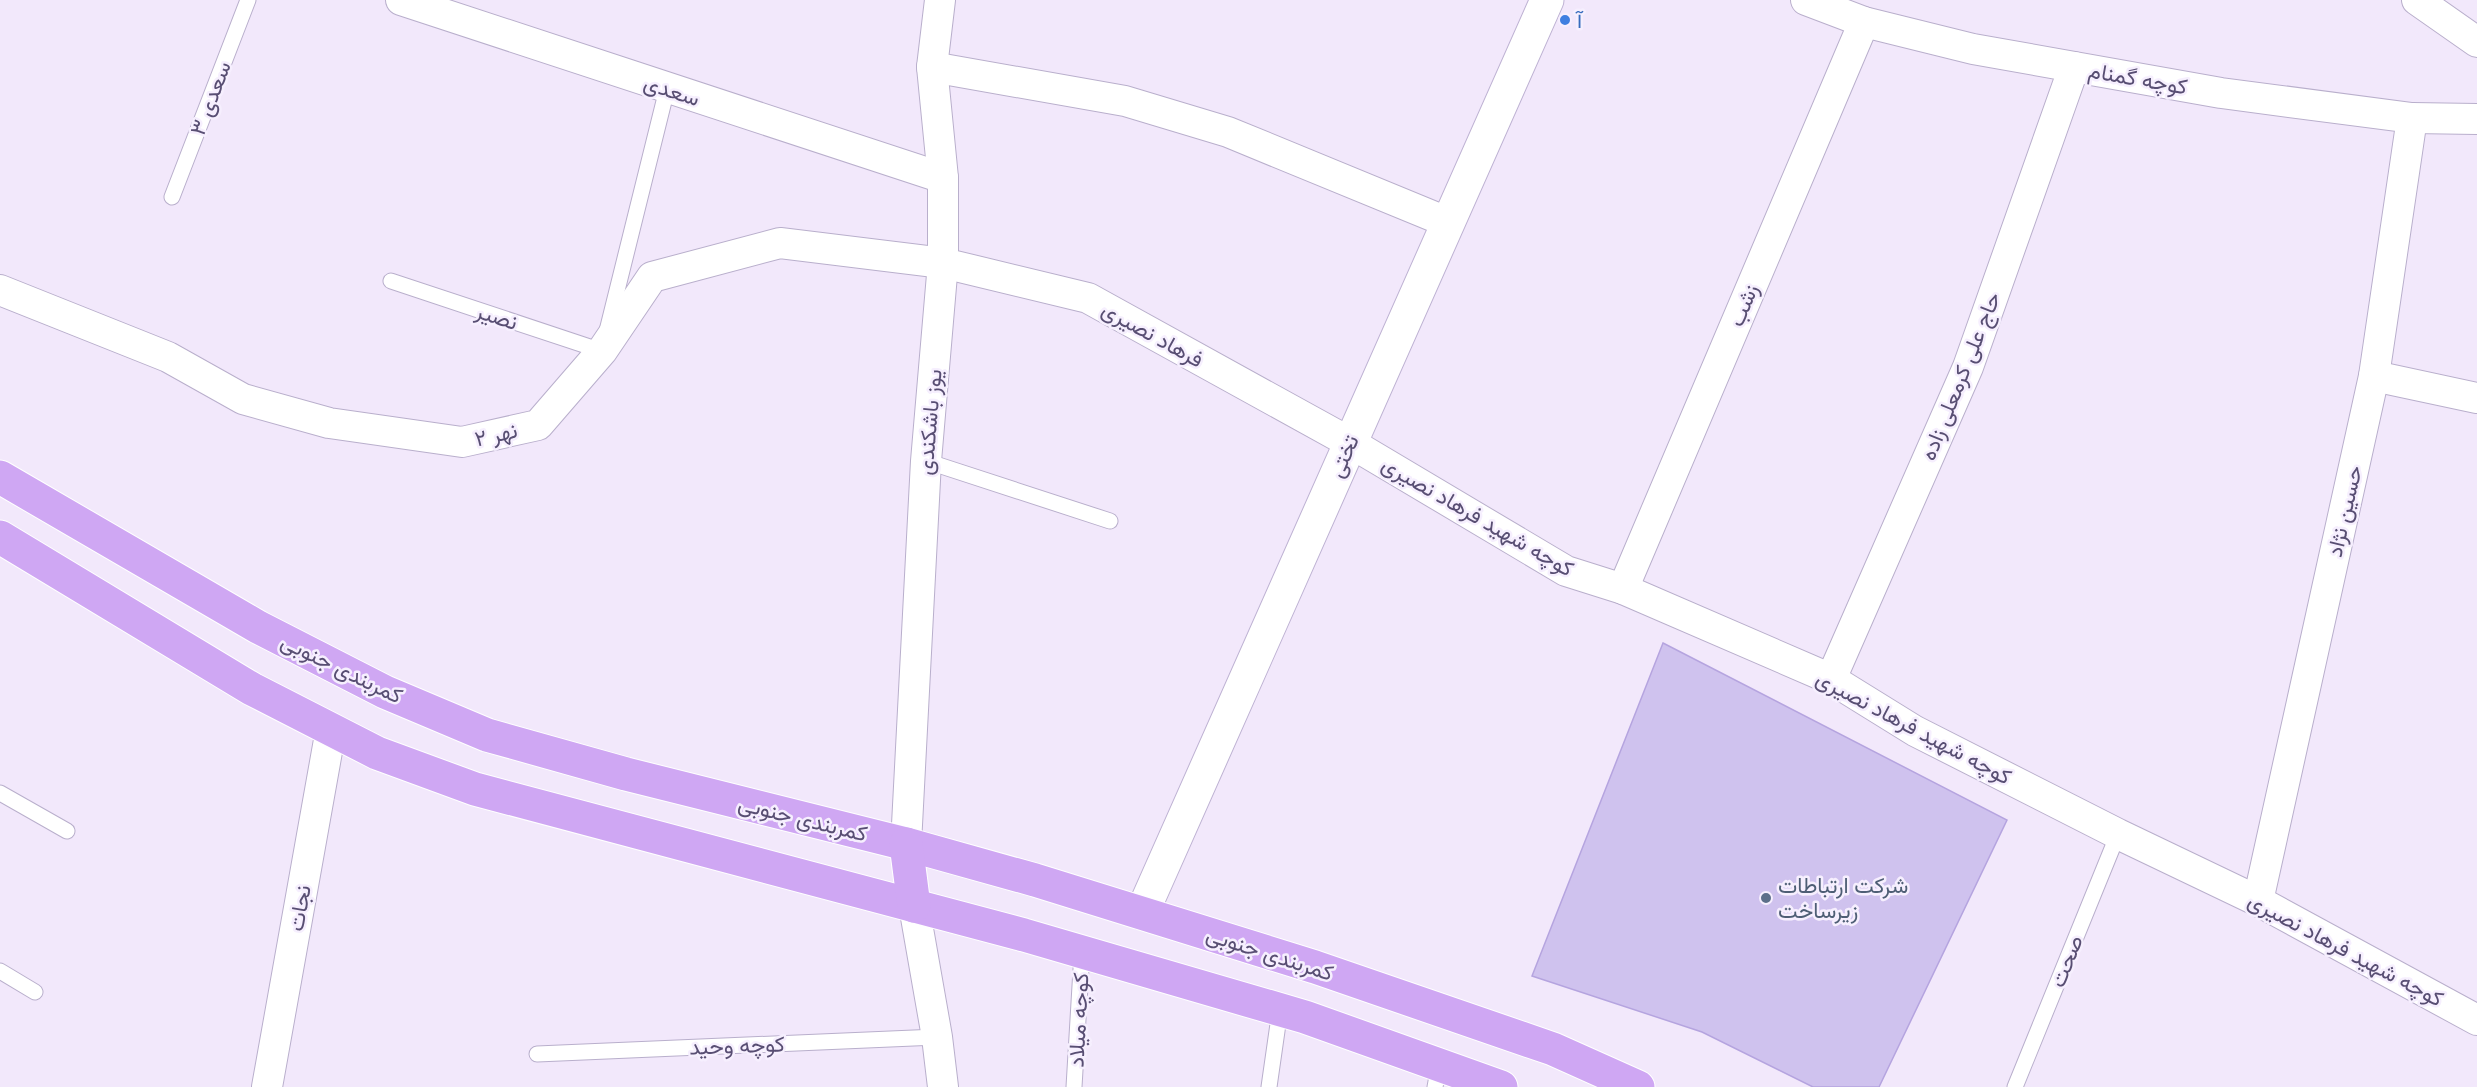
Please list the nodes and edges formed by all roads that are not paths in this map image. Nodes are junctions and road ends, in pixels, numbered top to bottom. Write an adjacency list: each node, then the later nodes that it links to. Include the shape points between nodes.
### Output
1 (248, 0): 15 (lane, سعدی ۳)
2 (401, 0): 11 (street, سعدی)
3 (940, 0): 9 (street, یوز باشکندی)
4 (1547, 0): 16 (main road, تختی)
5 (1806, 0): 7 (street, کوچه گمنام)
6 (2417, 0): 8 (street)
7 (1864, 22): 10 (street, کوچه گمنام, via 1973,49); 28 (street, زشب)
8 (2477, 42)
9 (932, 67): 14 (street, یوز باشکندی); 16 (street, via 1125,101 1228,132)
10 (2074, 67): 12 (street, کوچه گمنام, via 2221,93); 29 (street, حاج علی کرمعلی زاده, via 1968,367)
11 (667, 89): 14 (street, سعدی); 20 (lane)
12 (2412, 118): 13 (street, کوچه گمنام); 21 (street, حسین نژاد)
13 (2477, 119)
14 (943, 178): 17 (street, یوز باشکندی)
15 (172, 197)
16 (1447, 222): 23 (main road, تختی)
17 (943, 263): 20 (street, نهر ۲, via 780,243 652,277); 23 (street, فرهاد نصیری, via 1088,298); 24 (street, یوز باشکندی)
18 (392, 281): 20 (lane, نصیر)
19 (0, 290): 20 (street, نهر ۲, via 168,357 243,399 329,423 462,442 538,425)
20 (602, 351)
21 (2374, 376): 22 (street); 35 (street, حسین نژاد)
22 (2477, 398)
23 (1349, 442): 28 (street, کوچه شهید فرهاد نصیری, via 1566,571); 37 (main road, تختی)
24 (926, 461): 26 (lane); 34 (street, یوز باشکندی)
25 (0, 477): 34 (main road, کمربندی جنوبی, via 258,627 385,692 487,735)
26 (1110, 521)
27 (0, 537): 30 (main road, via 252,689)
28 (1623, 589): 29 (street, کوچه شهید فرهاد نصیری)
29 (1831, 679): 33 (street, کوچه شهید فرهاد نصیری, via 1915,731)
30 (330, 729): 36 (main road, via 377,753 474,789); 46 (street, نجات)
31 (0, 793): 32 (lane)
32 (67, 831)
33 (2118, 834): 35 (street, کوچه شهید فرهاد نصیری); 52 (lane, صحت)
34 (906, 844): 36 (main road); 37 (main road, کمربندی جنوبی)
35 (2258, 901): 42 (street, کوچه شهید فرهاد نصیری)
36 (914, 906): 38 (main road); 43 (street)
37 (1142, 913): 51 (main road, کمربندی جنوبی, via 1315,967 1553,1049)
38 (1082, 952): 41 (main road); 48 (lane, کوچه میلاد)
39 (0, 971): 40 (lane)
40 (35, 992)
41 (1281, 1010): 45 (main road); 49 (lane)
42 (2477, 1020)
43 (937, 1037): 44 (lane, کوچه وحید); 47 (street)
44 (537, 1054)
45 (1437, 1076): 50 (main road)
46 (267, 1087)
47 (944, 1087)
48 (1074, 1087)
49 (1269, 1087)
50 (1501, 1087)
51 (1638, 1087)
52 (2014, 1087)

